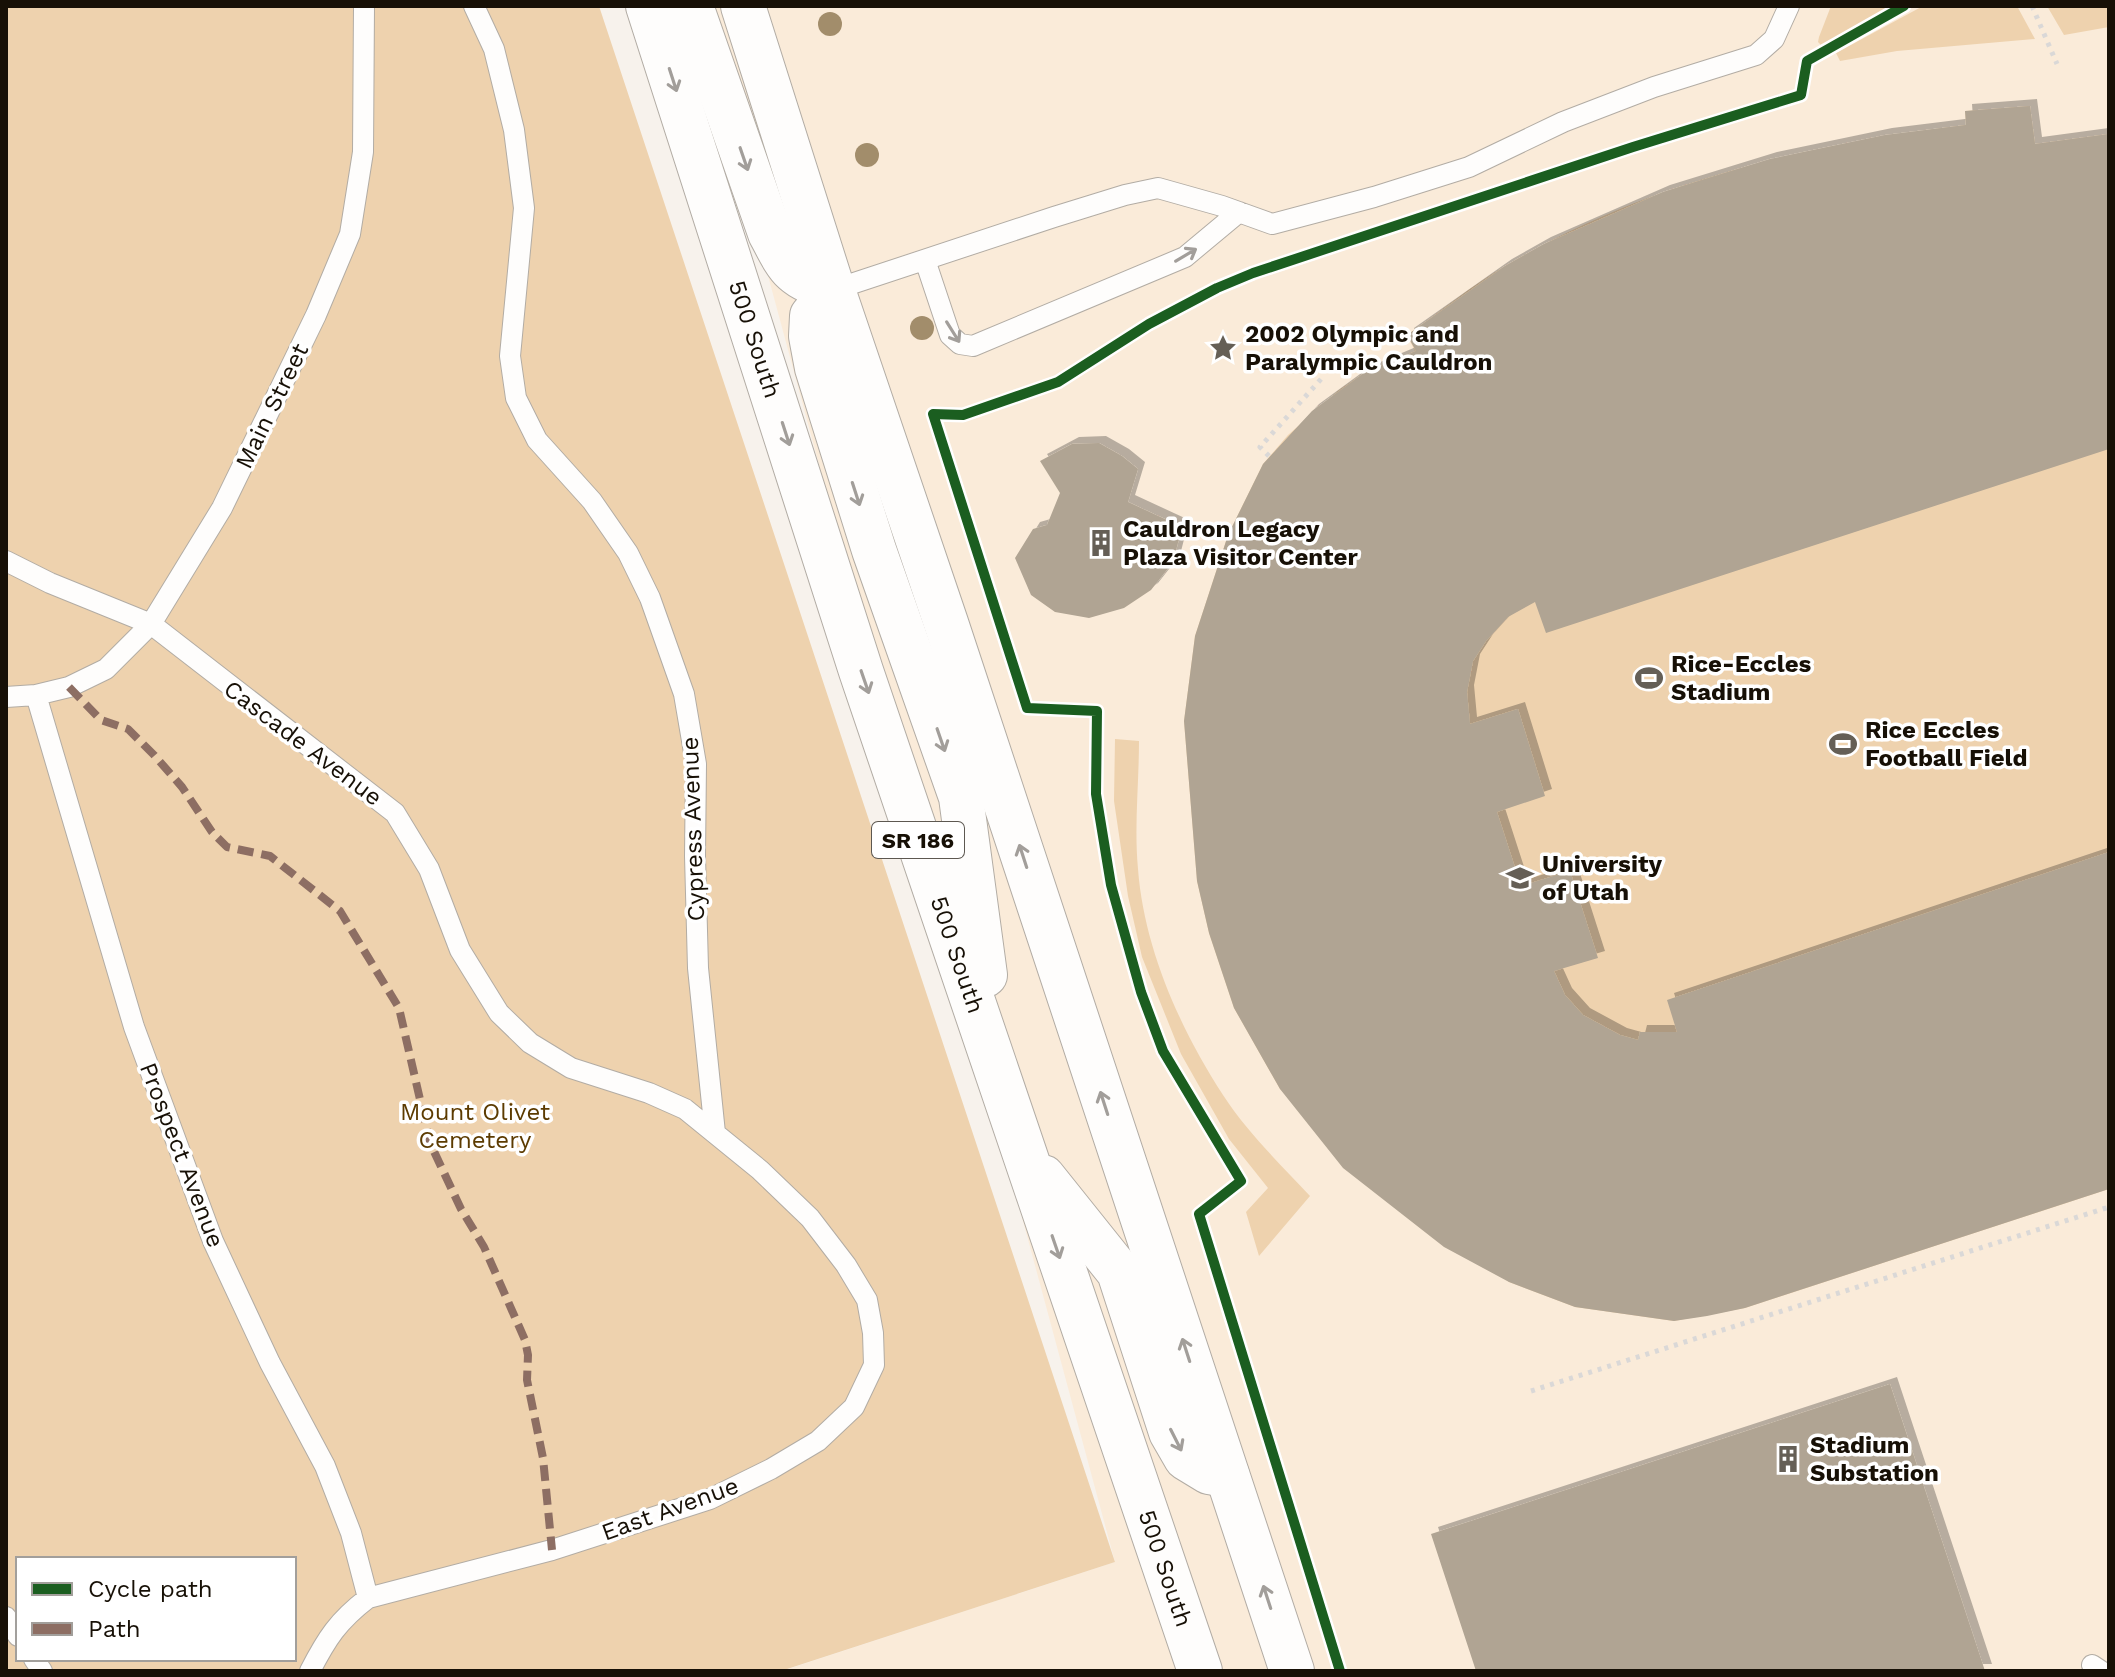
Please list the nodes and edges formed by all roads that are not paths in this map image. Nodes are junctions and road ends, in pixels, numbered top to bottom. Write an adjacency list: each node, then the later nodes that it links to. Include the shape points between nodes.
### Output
1 (364, 6): 11 (lane, Main Street, via 363,152 350,234 222,508)
2 (474, 6): 15 (lane, Cypress Avenue, via 494,49 514,130 524,208 510,356 516,398 537,440 592,501 628,553 684,694 696,764 698,968)
3 (648, 6): 14 (main road, 500 South / SR 186, one-way to 14, via 861,671)
4 (691, 6): 9 (main road, one-way to 9, via 770,233 801,280)
5 (743, 6): 9 (main road)
6 (1789, 6): 7 (lane, via 1774,39 1756,55 1589,112 1469,167 1272,224)
7 (1239, 212): 8 (lane, via 1158,188); 8 (lane, one-way to 7, via 950,335 973,346 1185,257)
8 (925, 260): 9 (lane)
9 (833, 290): 14 (main road, one-way to 14, via 812,316 817,368 961,797); 17 (main road, one-way to 9)
10 (6, 561): 11 (lane, Cascade Avenue)
11 (151, 624): 12 (lane, Main Street, via 106,669); 15 (lane, Cascade Avenue, via 395,813 429,869 460,950 481,987 530,1043 571,1068 685,1109)
12 (36, 695): 13 (lane, Main Street); 18 (lane, Prospect Avenue, via 134,1027 213,1241 325,1466)
13 (6, 697)
14 (999, 1077): 16 (main road, 500 South / SR 186)
15 (715, 1133): 18 (lane, East Avenue, via 810,1218 867,1300 874,1365 854,1407 818,1441 710,1499 552,1550)
16 (1024, 1153): 17 (main road, one-way to 17, via 1119,1272 1171,1432 1186,1458 1209,1472); 20 (main road, 500 South / SR 186, one-way to 20)
17 (1227, 1475): 21 (main road, one-way to 17)
18 (368, 1598): 19 (lane, East Avenue, via 343,1617)
19 (310, 1671)
20 (1200, 1671)
21 (1292, 1671)

